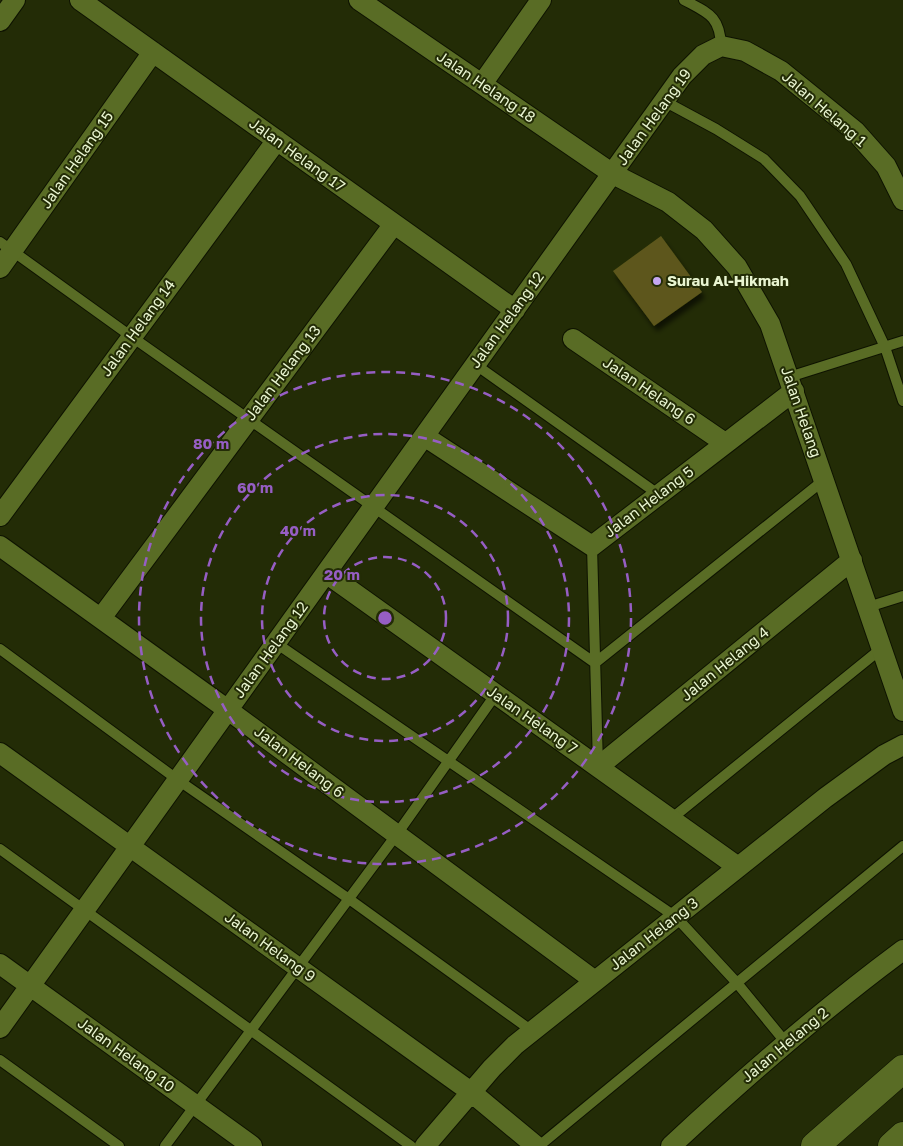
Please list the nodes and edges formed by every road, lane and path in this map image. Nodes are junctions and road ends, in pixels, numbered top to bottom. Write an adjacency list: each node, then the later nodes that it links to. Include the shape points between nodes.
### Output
1 (15, 0): 6 (street)
2 (80, 0): 8 (street, Jalan Helang 17)
3 (359, 0): 9 (street, Jalan Helang 18)
4 (541, 0): 9 (street)
5 (684, 0): 7 (lane, via 715,20 721,30)
6 (0, 21)
7 (722, 46): 10 (street, Jalan Helang 19, via 703,55); 13 (street, Jalan Helang 1, via 745,51 781,71 855,131 886,166)
8 (153, 52): 11 (street, Jalan Helang 17); 15 (street, Jalan Helang 15)
9 (482, 84): 12 (street, Jalan Helang 18)
10 (664, 101): 12 (street, Jalan Helang 19); 21 (lane, via 764,159 800,196 846,264)
11 (276, 140): 14 (street, Jalan Helang 17); 18 (street, Jalan Helang 14)
12 (613, 174): 17 (street, Jalan Helang 12); 23 (street, Jalan Helang, via 668,202 704,230 737,268 770,324)
13 (903, 200)
14 (394, 224): 17 (street, Jalan Helang 17); 25 (street, Jalan Helang 13)
15 (6, 246): 16 (street, Jalan Helang 15); 18 (lane)
16 (0, 268)
17 (515, 310): 22 (street, Jalan Helang 12)
18 (132, 337): 25 (lane); 31 (street, Jalan Helang 14)
19 (572, 339): 27 (street, Jalan Helang 6)
20 (903, 341): 21 (lane)
21 (885, 347): 23 (lane); 24 (lane)
22 (476, 364): 26 (street, Jalan Helang 12); 29 (lane)
23 (791, 384): 27 (street, Jalan Helang 5); 28 (street, Jalan Helang)
24 (903, 401)
25 (249, 419): 30 (lane); 38 (street, Jalan Helang 13)
26 (424, 436): 30 (street, Jalan Helang 12); 33 (street, Jalan Helang 5)
27 (725, 443): 29 (street, Jalan Helang 5)
28 (824, 480): 34 (street, Jalan Helang); 42 (lane)
29 (658, 494): 33 (street, Jalan Helang 5)
30 (374, 507): 35 (street, Jalan Helang 12); 42 (lane)
31 (0, 516)
32 (0, 546): 38 (street, Jalan Helang 6)
33 (592, 546): 42 (lane)
34 (852, 560): 37 (street, Jalan Helang); 49 (street, Jalan Helang 4)
35 (326, 573): 39 (street, Jalan Helang 12); 43 (street, Jalan Helang 7)
36 (903, 596): 37 (lane)
37 (868, 607): 40 (street, Jalan Helang)
38 (101, 618): 44 (street, Jalan Helang 6)
39 (276, 643): 44 (street, Jalan Helang 12); 48 (lane)
40 (882, 648): 45 (street, Jalan Helang); 51 (lane)
41 (0, 649): 50 (lane)
42 (595, 663): 49 (lane)
43 (496, 694): 48 (lane); 49 (street, Jalan Helang 7)
44 (228, 710): 50 (street, Jalan Helang 12); 52 (street, Jalan Helang 6)
45 (903, 712)
46 (903, 745): 56 (street, Jalan Helang 3, via 824,798)
47 (0, 754): 54 (street, Jalan Helang 9)
48 (449, 761): 52 (lane); 59 (lane)
49 (598, 767): 51 (street, Jalan Helang 7)
50 (178, 780): 54 (street, Jalan Helang 12); 57 (lane)
51 (672, 819): 56 (street, Jalan Helang 7)
52 (397, 834): 57 (lane); 63 (street, Jalan Helang 6)
53 (903, 846): 64 (lane)
54 (130, 847): 58 (street, Jalan Helang 12); 62 (street, Jalan Helang 9)
55 (0, 850): 58 (lane)
56 (738, 867): 59 (street, Jalan Helang 3)
57 (349, 899): 62 (lane); 68 (lane)
58 (85, 910): 65 (street, Jalan Helang 12); 67 (lane)
59 (676, 917): 63 (street, Jalan Helang 3); 64 (lane)
60 (903, 950): 69 (street, Jalan Helang 2)
61 (0, 964): 65 (street, Jalan Helang 10)
62 (298, 968): 67 (lane); 72 (street, Jalan Helang 9)
63 (595, 981): 68 (street, Jalan Helang 3)
64 (737, 983): 69 (lane); 80 (lane)
65 (30, 986): 66 (street, Jalan Helang 12); 73 (street, Jalan Helang 10)
66 (0, 1028)
67 (251, 1030): 73 (lane); 78 (lane)
68 (532, 1031): 72 (street, Jalan Helang 3)
69 (787, 1044): 81 (street, Jalan Helang 2)
70 (0, 1060): 75 (lane)
71 (903, 1069): 82 (main road)
72 (471, 1092): 79 (street, Jalan Helang 3); 80 (street, Jalan Helang 9)
73 (195, 1105): 76 (lane); 77 (street, Jalan Helang 10)
74 (903, 1136): 83 (main road)
75 (119, 1146)
76 (164, 1146)
77 (252, 1146)
78 (411, 1146)
79 (425, 1146)
80 (537, 1146)
81 (672, 1146)
82 (815, 1146)
83 (892, 1146)

